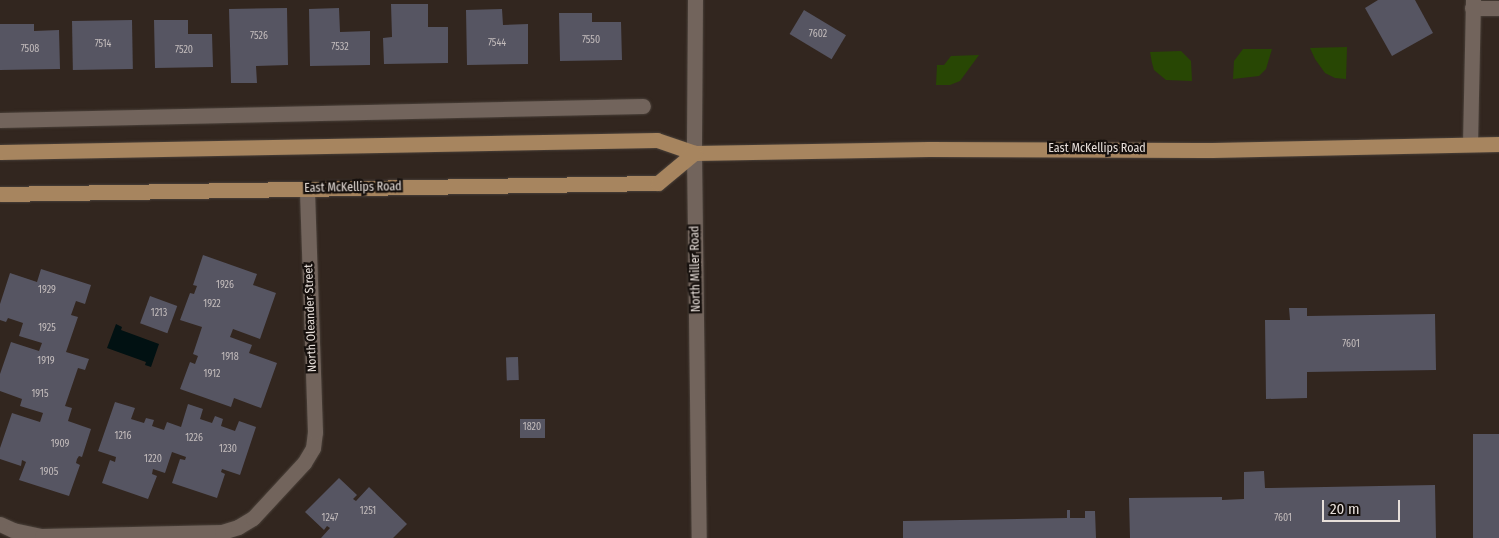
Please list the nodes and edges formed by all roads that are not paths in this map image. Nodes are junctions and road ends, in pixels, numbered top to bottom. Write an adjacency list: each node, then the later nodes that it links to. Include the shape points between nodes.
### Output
1 (695, 0): 9 (street, North Miller Road)
2 (1472, 4): 3 (street); 6 (street)
3 (1499, 8)
4 (643, 106): 5 (street)
5 (0, 120)
6 (1470, 144): 7 (main road, East McKellips Road); 9 (main road, East McKellips Road, via 1212,150 938,149)
7 (1499, 144)
8 (0, 152): 9 (main road, East McKellips Road, via 658,140)
9 (694, 153): 10 (main road, East McKellips Road, via 658,183); 13 (street, North Miller Road)
10 (307, 189): 11 (main road, East McKellips Road); 12 (street, North Oleander Street, via 315,432 313,448 304,463 253,518 222,532 42,536)
11 (0, 194)
12 (0, 524)
13 (699, 538)

